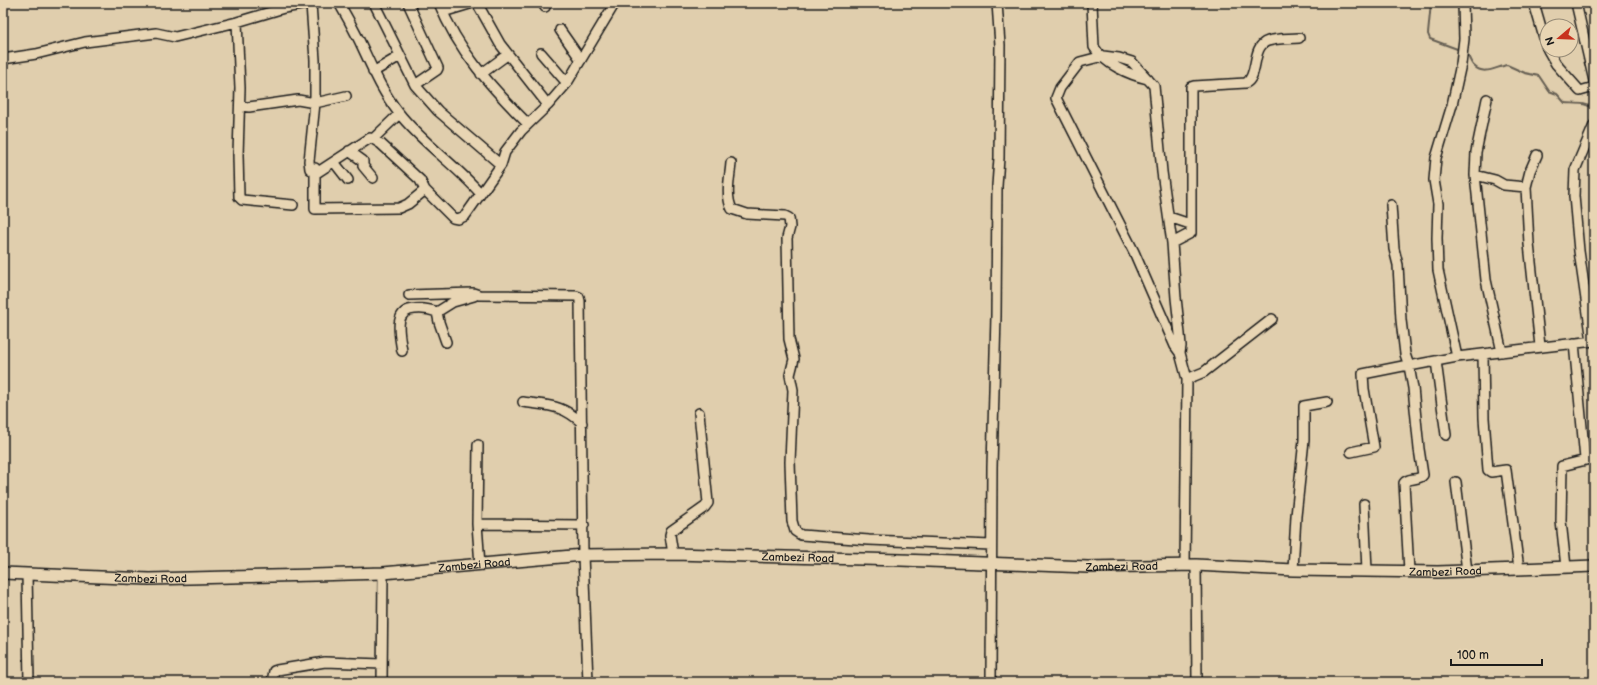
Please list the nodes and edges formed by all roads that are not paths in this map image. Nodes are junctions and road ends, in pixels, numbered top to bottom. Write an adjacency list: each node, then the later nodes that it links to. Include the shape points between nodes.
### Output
1 (312, 3): 13 (street); 34 (street)
2 (339, 3): 26 (street, via 360,41)
3 (374, 3): 21 (street)
4 (408, 3): 30 (street, via 438,68)
5 (473, 3): 14 (street)
6 (477, 3): 20 (street, via 491,32)
7 (615, 3): 25 (street)
8 (997, 3): 86 (street, via 1000,45 999,158)
9 (1092, 3): 22 (street, via 1094,47)
10 (1463, 3): 70 (street, via 1463,52 1452,105 1436,158 1434,180 1438,204 1438,270)
11 (1534, 3): 15 (street)
12 (1576, 3): 28 (street)
13 (284, 6): 16 (street)
14 (441, 7): 27 (street, via 454,36)
15 (1539, 21)
16 (237, 22): 24 (street, via 175,37 156,33 85,42); 36 (street)
17 (560, 30): 25 (street)
18 (1299, 38): 56 (street, via 1264,43 1250,79 1246,83 1191,87)
19 (541, 53): 29 (street)
20 (507, 55): 27 (street); 35 (street)
21 (400, 56): 26 (street); 30 (street)
22 (1103, 56): 55 (street, via 1132,62 1154,86); 67 (street, via 1080,62 1060,88 1056,98 1109,200)
23 (1552, 58): 31 (street, via 1580,91)
24 (3, 59)
25 (581, 60): 29 (street)
26 (373, 72): 37 (street, via 383,92)
27 (481, 74): 38 (street)
28 (1594, 81)
29 (567, 83): 35 (street)
30 (415, 85): 45 (street, via 438,111)
31 (1594, 87)
32 (346, 96): 34 (street)
33 (1487, 99): 47 (street, via 1476,152)
34 (315, 103): 36 (street, via 298,100); 46 (street, via 309,161 310,169 313,171)
35 (548, 105): 38 (street)
36 (240, 106): 53 (street, via 239,197 242,200)
37 (399, 114): 40 (street); 52 (street, via 467,178)
38 (528, 124): 45 (street, via 505,152)
39 (1594, 125): 62 (street, via 1575,170 1574,196 1579,251)
40 (373, 139): 41 (street, via 370,138); 51 (street, via 420,180)
41 (350, 151): 43 (street); 48 (street, via 363,161 363,166)
42 (1537, 155): 50 (street)
43 (334, 162): 46 (street, via 318,172); 49 (street)
44 (731, 163): 86 (street, via 729,192 732,209 747,214 785,216 790,222 787,238 789,339 794,359 790,375 793,390 790,462 792,521 795,531 801,534 856,539)
45 (501, 164): 52 (street)
46 (315, 168): 51 (street, via 315,208 399,208)
47 (1475, 175): 50 (street, via 1504,185); 68 (street, via 1486,280)
48 (372, 178)
49 (348, 180)
50 (1526, 187): 65 (street, via 1529,244)
51 (425, 190): 52 (street, via 453,218 458,219 465,216)
52 (480, 194)
53 (293, 205)
54 (1391, 205): 72 (street, via 1401,320)
55 (1169, 217): 56 (street); 57 (street)
56 (1190, 224): 57 (street, via 1191,233)
57 (1172, 243): 67 (street)
58 (409, 295): 59 (street)
59 (479, 295): 60 (street, via 453,302); 77 (street, via 579,297)
60 (437, 312): 63 (street); 66 (street, via 425,308 411,309 402,314 399,331)
61 (1272, 319): 73 (street, via 1204,372)
62 (1593, 341): 64 (street)
63 (446, 342)
64 (1574, 343): 65 (street); 81 (street)
65 (1540, 346): 68 (street)
66 (402, 351)
67 (1180, 352): 73 (street)
68 (1502, 352): 69 (street)
69 (1483, 354): 70 (street); 94 (street, via 1488,470 1506,470)
70 (1457, 357): 71 (street)
71 (1436, 361): 72 (street); 78 (street)
72 (1409, 366): 80 (street, via 1363,374 1374,447); 97 (street, via 1423,475 1404,483)
73 (1186, 380): 91 (street)
74 (523, 402): 77 (street, via 558,407)
75 (1326, 402): 95 (street, via 1304,406 1304,440 1296,510)
76 (698, 413): 87 (street, via 708,503 671,531)
77 (582, 423): 85 (street)
78 (1446, 435)
79 (478, 445): 84 (street)
80 (1352, 452)
81 (1590, 459): 93 (street, via 1562,466 1561,521)
82 (1456, 482): 98 (street)
83 (1364, 504): 96 (street)
84 (477, 524): 85 (street); 90 (street)
85 (584, 525): 88 (street)
86 (991, 545): 89 (street)
87 (673, 554): 88 (main road, Zambezi Road); 89 (main road, Zambezi Road)
88 (583, 555): 90 (main road, Zambezi Road); 106 (street)
89 (992, 563): 91 (main road, Zambezi Road, via 1088,567); 107 (street)
90 (480, 565): 100 (main road, Zambezi Road)
91 (1191, 565): 95 (main road, Zambezi Road); 108 (street)
92 (1594, 566): 93 (main road, Zambezi Road)
93 (1566, 567): 94 (main road, Zambezi Road)
94 (1519, 569): 98 (main road, Zambezi Road)
95 (1293, 570): 96 (main road, Zambezi Road)
96 (1367, 571): 97 (main road, Zambezi Road)
97 (1409, 571): 98 (main road, Zambezi Road)
98 (1467, 571)
99 (3, 573): 101 (main road, Zambezi Road)
100 (383, 573): 101 (main road, Zambezi Road, via 149,579); 102 (street)
101 (27, 574): 103 (street)
102 (382, 664): 104 (street, via 340,662 302,665 274,671); 105 (street)
103 (29, 682)
104 (272, 682)
105 (382, 682)
106 (588, 682)
107 (991, 682)
108 (1197, 682)

